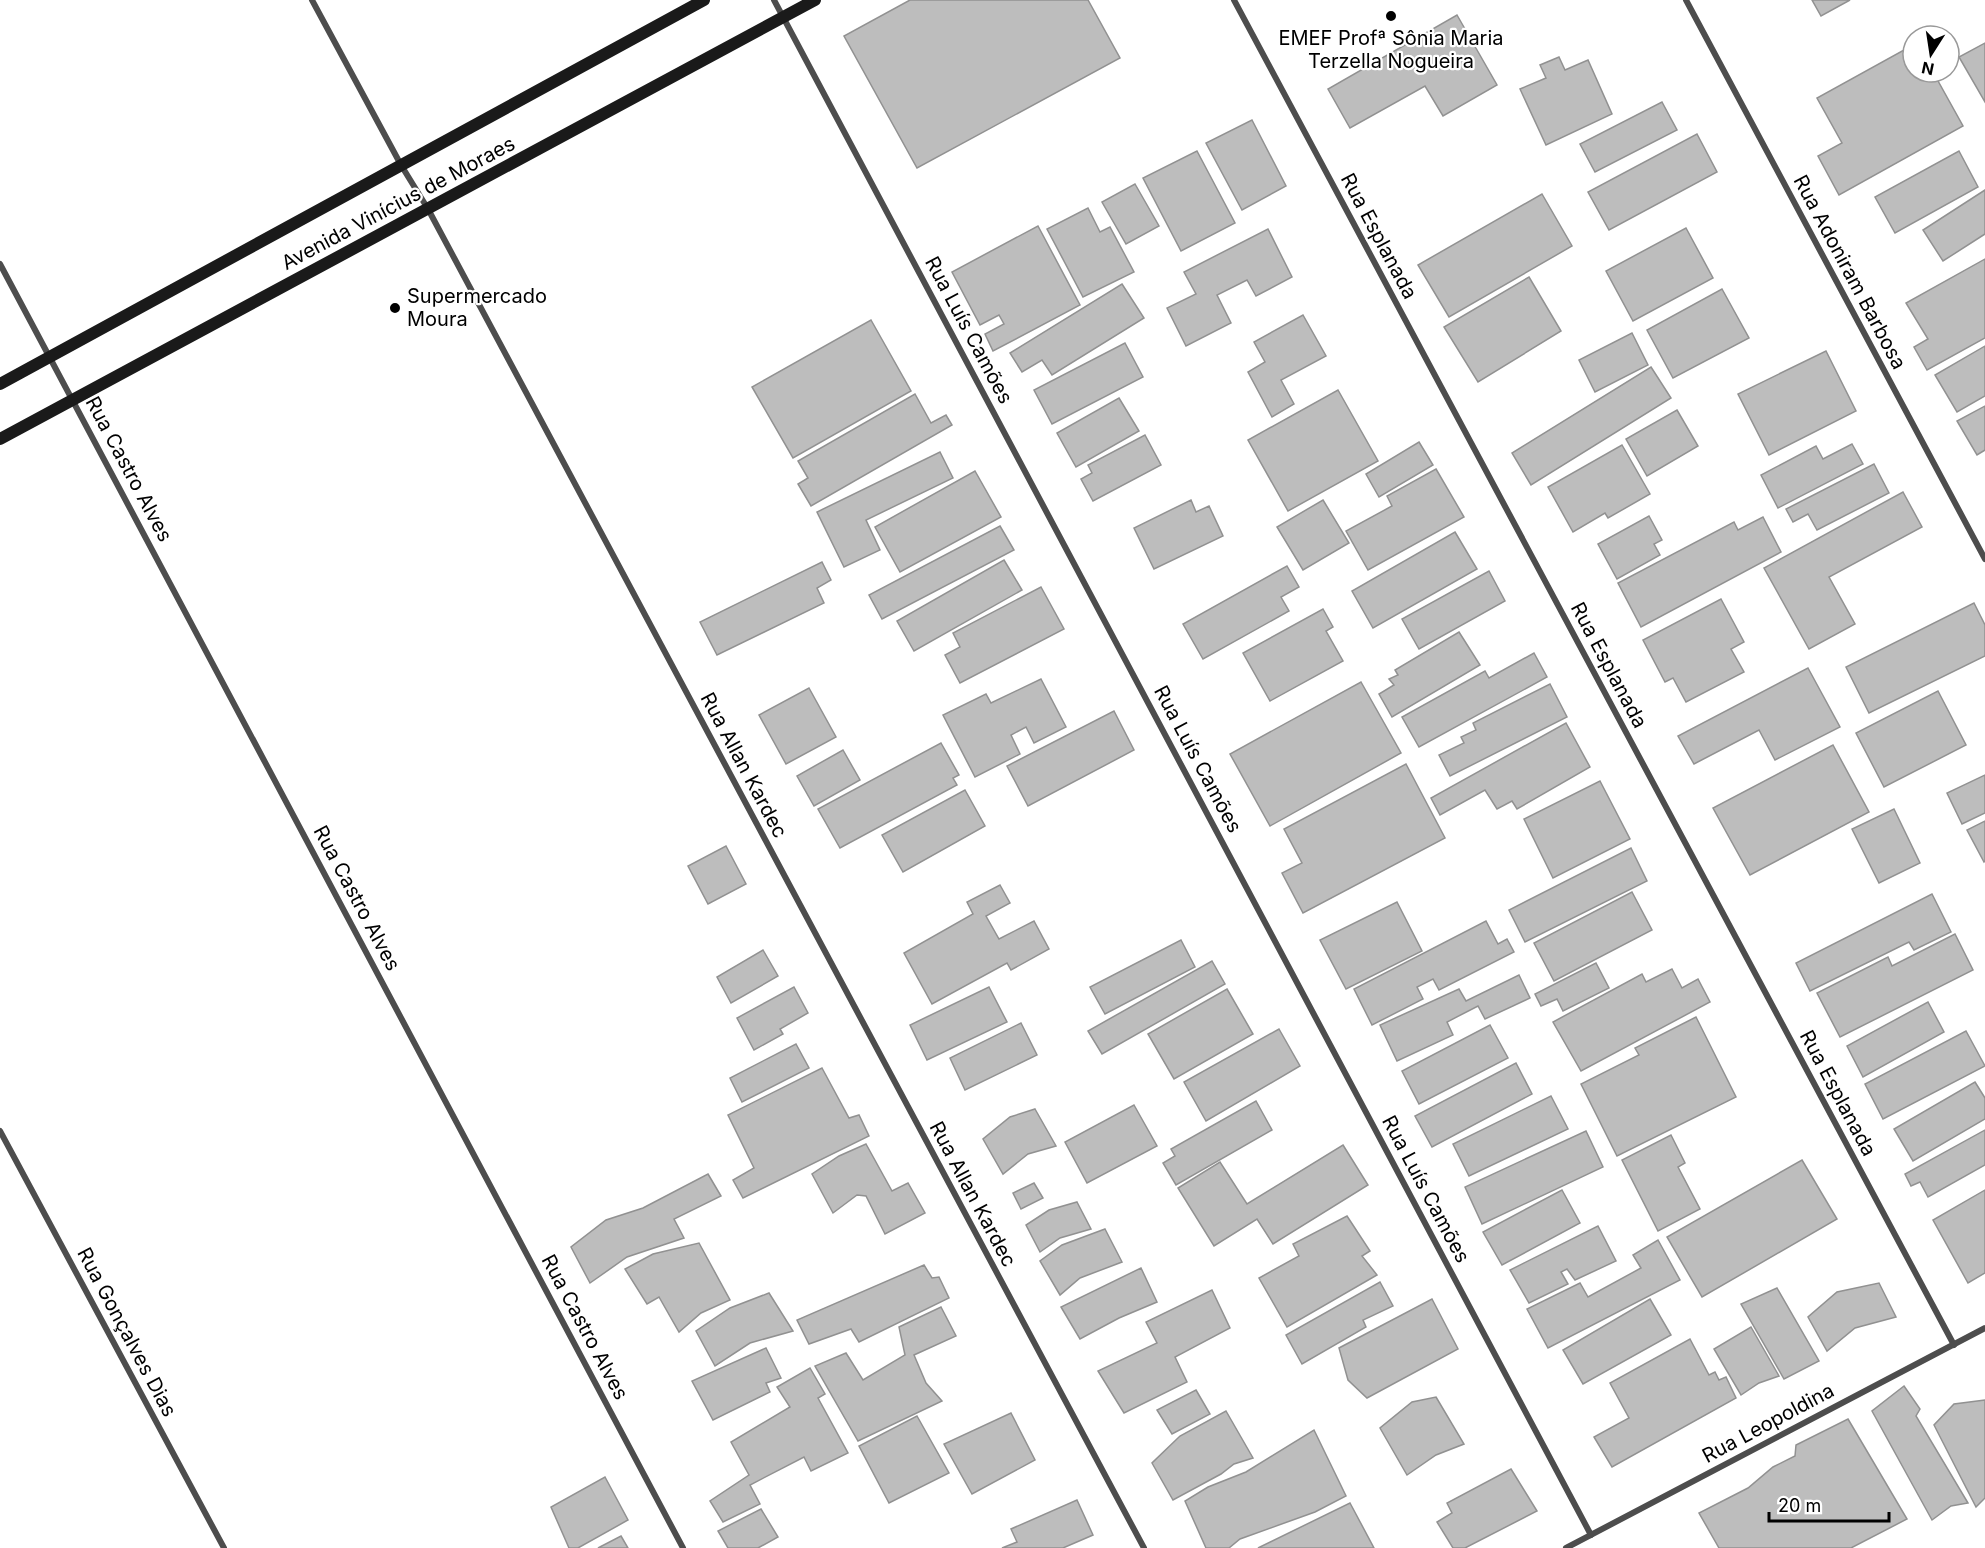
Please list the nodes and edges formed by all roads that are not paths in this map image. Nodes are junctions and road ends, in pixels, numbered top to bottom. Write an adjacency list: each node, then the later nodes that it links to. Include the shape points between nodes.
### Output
1 (312, 0): 8 (street, Rua Allan Kardec)
2 (704, 0): 8 (street, Avenida Vinícius de Moraes)
3 (774, 0): 7 (street, Rua Luís Camões)
4 (815, 0): 7 (street, Avenida Vinícius de Moraes)
5 (1234, 0): 18 (street, Rua Esplanada)
6 (1686, 0): 15 (street, Rua Adoniram Barbosa)
7 (784, 17): 9 (street, Avenida Vinícius de Moraes); 19 (street, Rua Luís Camões)
8 (400, 165): 9 (street, Rua Allan Kardec); 11 (street, Avenida Vinícius de Moraes)
9 (428, 209): 13 (street, Avenida Vinícius de Moraes); 22 (street, Rua Allan Kardec)
10 (0, 264): 11 (street, Rua Castro Alves)
11 (50, 357): 12 (street, Avenida Vinícius de Moraes); 13 (street, Rua Castro Alves)
12 (0, 384)
13 (74, 401): 14 (street, Avenida Vinícius de Moraes); 21 (street, Rua Castro Alves)
14 (0, 439)
15 (1985, 559)
16 (0, 1131): 20 (street, Rua Gonçalves Dias)
17 (1985, 1328): 18 (street, Rua Leopoldina)
18 (1954, 1345): 19 (street, Rua Leopoldina)
19 (1591, 1535): 23 (street, Rua Leopoldina)
20 (224, 1548)
21 (683, 1548)
22 (1144, 1548)
23 (1566, 1548)

